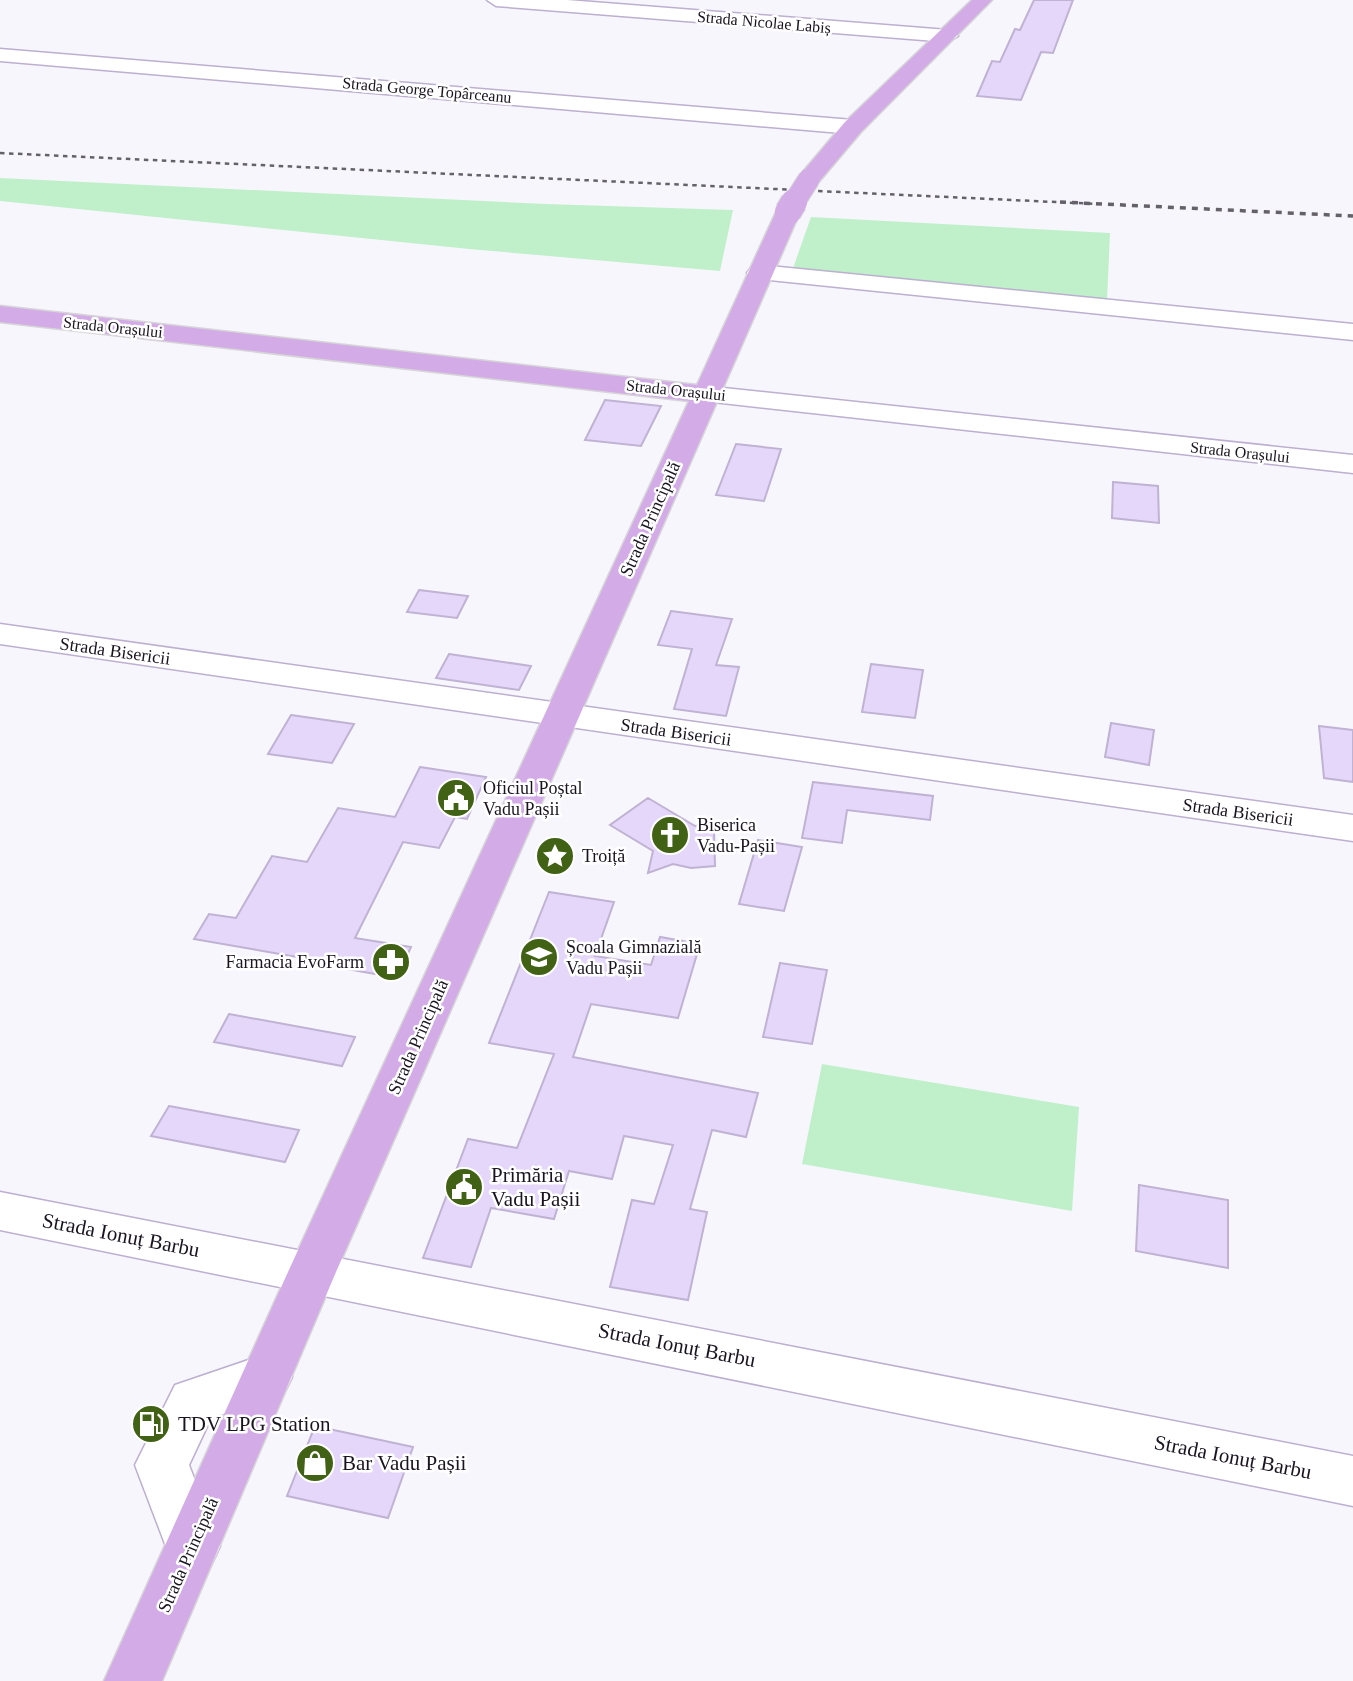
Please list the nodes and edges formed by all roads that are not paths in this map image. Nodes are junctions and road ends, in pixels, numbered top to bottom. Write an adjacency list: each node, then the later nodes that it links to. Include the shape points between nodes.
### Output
1 (496, 0): 3 (street, Strada Nicolae Labiș)
2 (983, 0): 3 (main road)
3 (948, 36): 5 (main road)
4 (0, 55): 5 (street, Strada George Topârceanu)
5 (853, 127): 6 (main road, Strada Principală, bridge, via 809,179)
6 (760, 273): 8 (street); 9 (main road, Strada Principală)
7 (0, 314): 9 (main road, Strada Orașului)
8 (1353, 332)
9 (705, 394): 10 (street, Strada Orașului); 12 (main road, Strada Principală)
10 (1353, 464)
11 (0, 634): 12 (street, Strada Bisericii)
12 (562, 715): 13 (street, Strada Bisericii); 15 (main road, Strada Principală)
13 (1353, 828)
14 (0, 1212): 15 (street, Strada Ionuț Barbu)
15 (312, 1272): 16 (main road, Strada Principală); 17 (street, Strada Ionuț Barbu)
16 (266, 1377): 18 (street, via 193,1401 162,1465)
17 (1353, 1481)
18 (192, 1546): 19 (main road, Strada Principală)
19 (133, 1681)

